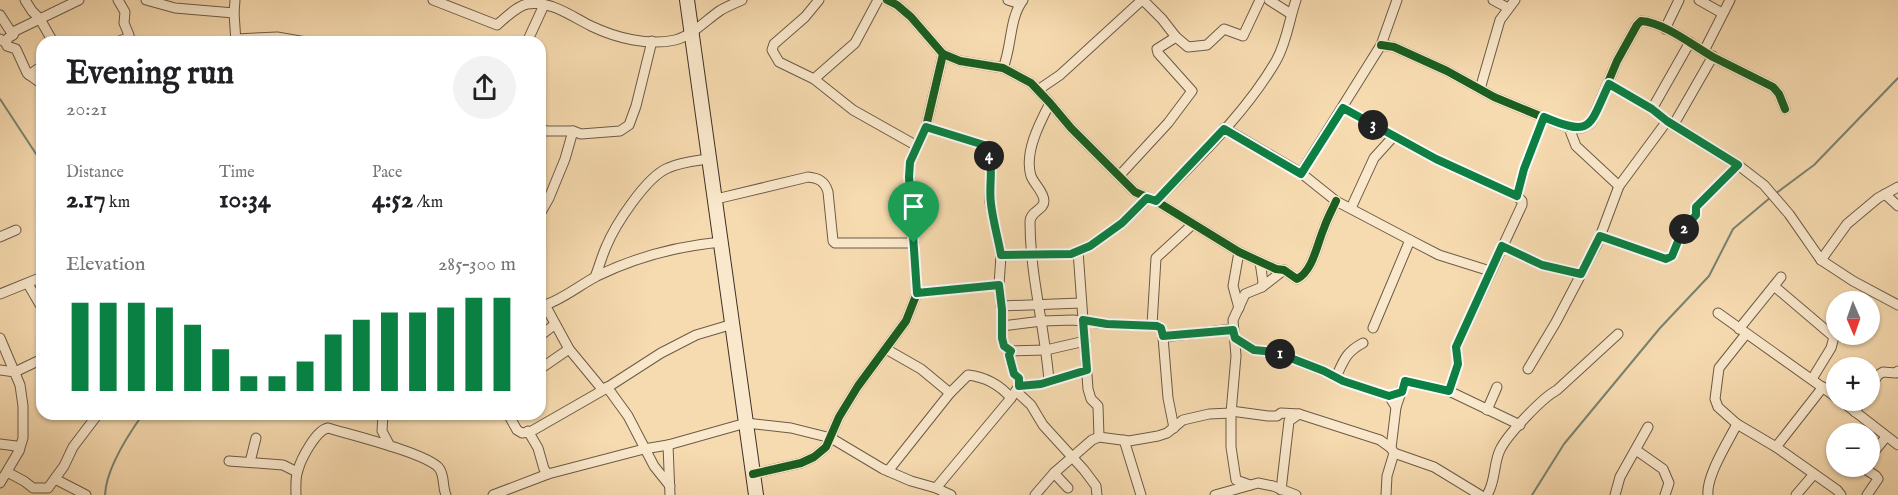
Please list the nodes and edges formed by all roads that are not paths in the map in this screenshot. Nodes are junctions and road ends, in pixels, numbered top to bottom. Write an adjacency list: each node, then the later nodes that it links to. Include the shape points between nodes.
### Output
1 (25, 0): 30 (street)
2 (79, 0): 30 (street)
3 (118, 0): 34 (street, via 125,12)
4 (146, 0): 26 (street, via 175,8)
5 (235, 0): 26 (street)
6 (433, 0): 24 (street, via 497,25 526,4)
7 (687, 0): 32 (main road)
8 (742, 0): 32 (street)
9 (819, 0): 48 (street, via 772,50 779,62)
10 (878, 0): 48 (street, via 855,43)
11 (887, 0): 43 (street, via 911,17)
12 (1008, 0): 23 (street)
13 (1142, 0): 37 (street); 52 (street, via 1060,75)
14 (1260, 0): 37 (street, via 1243,36 1224,29 1207,45 1193,48)
15 (1269, 0): 28 (street)
16 (1296, 0): 28 (street)
17 (1397, 0): 41 (street)
18 (1493, 0): 25 (street)
19 (1515, 0): 25 (street)
20 (1678, 0): 31 (street)
21 (1699, 0): 27 (street)
22 (1730, 0): 27 (street)
23 (1022, 2): 45 (street, via 1017,8)
24 (544, 5): 36 (street); 39 (street, via 616,36)
25 (1508, 8): 51 (street, via 1500,20)
26 (234, 13): 35 (street)
27 (1722, 13): 42 (street)
28 (1291, 14): 61 (street, via 1288,33 1276,60)
29 (0, 15): 38 (street)
30 (40, 19): 33 (street); 38 (street)
31 (1665, 29): 40 (street); 50 (street, via 1641,21)
32 (692, 32): 39 (street, via 676,40); 66 (main road)
33 (50, 36)
34 (128, 36)
35 (236, 36)
36 (530, 36)
37 (1176, 37): 69 (street, via 1157,49 1192,91)
38 (6, 39): 47 (street, via 7,46 16,49)
39 (652, 41): 63 (street, via 628,125 620,131)
40 (1690, 42): 42 (street); 55 (street)
41 (1381, 45): 51 (street, via 1394,47); 54 (street)
42 (1704, 51): 44 (street)
43 (944, 54): 45 (street, via 960,61); 59 (street)
44 (1713, 56): 56 (street, via 1773,87); 58 (street)
45 (1003, 68): 52 (street)
46 (36, 70): 47 (street)
47 (29, 75): 49 (street)
48 (814, 79): 65 (street, via 853,110)
49 (36, 80)
50 (1609, 84): 55 (street); 60 (street, via 1591,123)
51 (1480, 89): 57 (street)
52 (1038, 90): 53 (street)
53 (1050, 103): 69 (street); 91 (street, via 1030,155 1032,178 1044,202 1030,218)
54 (1343, 108): 64 (street); 68 (street)
55 (1652, 109): 58 (street)
56 (1785, 109)
57 (1544, 117): 60 (street); 73 (street)
58 (1670, 122): 67 (street); 70 (street)
59 (926, 127): 65 (street); 90 (street, via 984,145 988,151 990,202)
60 (1569, 128): 70 (street, via 1576,146)
61 (1224, 129): 68 (street); 75 (street)
62 (546, 131): 63 (street)
63 (573, 131): 77 (street)
64 (1393, 137): 73 (street); 79 (street, via 1374,158)
65 (917, 146): 86 (street, via 909,177)
66 (708, 159): 74 (main road); 93 (street, via 666,168 644,188 628,208)
67 (1738, 165): 82 (street, via 1696,207 1696,215 1683,229 1672,256 1666,259); 92 (street, via 1764,185)
68 (1301, 174): 76 (street)
69 (1120, 176): 75 (street, via 1135,192)
70 (1619, 186): 82 (street)
71 (1898, 187): 72 (street)
72 (1885, 194): 78 (street); 92 (street, via 1847,224)
73 (1517, 196): 87 (street, via 1522,206)
74 (716, 198): 85 (main road); 86 (street, via 807,177 818,178 828,192 835,243)
75 (1151, 200): 80 (street); 88 (street)
76 (1336, 201): 79 (street); 96 (street, via 1311,263 1300,278)
77 (546, 203)
78 (1898, 206)
79 (1351, 208): 84 (street)
80 (1193, 224): 89 (street); 121 (street, via 1156,258)
81 (16, 230): 83 (street)
82 (1600, 236): 98 (street)
83 (0, 237)
84 (1410, 240): 97 (street, via 1439,255); 123 (street)
85 (721, 242): 95 (street, via 658,253); 119 (main road)
86 (914, 243): 106 (street)
87 (1502, 246): 97 (street); 98 (street, via 1542,265)
88 (1078, 251): 91 (street); 110 (street)
89 (1239, 252): 94 (street); 114 (street, via 1233,286)
90 (1001, 255): 91 (street); 103 (street)
91 (1032, 255): 111 (street)
92 (1821, 260): 112 (street)
93 (600, 262): 95 (street); 99 (street)
94 (1260, 262): 96 (street); 105 (street)
95 (612, 269): 99 (street)
96 (1284, 270): 105 (street)
97 (1490, 271): 150 (street, via 1456,347 1458,364)
98 (1581, 274): 138 (street)
99 (595, 277): 109 (street)
100 (1781, 278): 104 (street)
101 (36, 280): 102 (street)
102 (28, 284): 107 (street); 108 (street)
103 (999, 285): 106 (street); 113 (street)
104 (1774, 286): 125 (street); 145 (street, via 1834,337)
105 (1262, 287): 114 (street, via 1245,294)
106 (917, 293): 133 (street, via 906,321)
107 (0, 294)
108 (36, 298)
109 (546, 302)
110 (1081, 303): 111 (street); 117 (street)
111 (1039, 304): 113 (street); 118 (street)
112 (1898, 305)
113 (1001, 306): 122 (street)
114 (1239, 308): 126 (street, via 1233,320)
115 (546, 311): 120 (street)
116 (1718, 313): 125 (street)
117 (1083, 320): 118 (street); 121 (street); 130 (street)
118 (1042, 321): 122 (street); 134 (street)
119 (733, 324): 149 (street, via 696,335); 163 (main road)
120 (554, 325): 124 (street); 132 (street)
121 (1152, 325): 128 (street, via 1161,328)
122 (1002, 326): 135 (street, via 1004,346)
123 (1373, 328)
124 (546, 331)
125 (1743, 331): 145 (street); 164 (street, via 1719,368 1715,399 1718,407)
126 (1234, 334): 128 (street); 144 (street, via 1254,350 1275,352); 157 (street)
127 (1618, 334): 165 (street)
128 (1163, 336): 167 (street)
129 (0, 338): 142 (street)
130 (1084, 341): 134 (street); 140 (street)
131 (1363, 343): 144 (street, via 1351,350)
132 (569, 349): 137 (street); 149 (street)
133 (886, 349): 153 (street, via 921,369); 172 (street, via 858,386)
134 (1047, 350): 135 (street); 146 (street)
135 (1011, 351): 151 (street, via 1014,374 1019,378)
136 (36, 362): 142 (street)
137 (546, 365)
138 (1528, 369)
139 (0, 370): 142 (street)
140 (1087, 370): 146 (street); 170 (street, via 1088,390 1098,406)
141 (1898, 371): 143 (street)
142 (15, 372): 182 (street, via 23,406)
143 (1880, 374)
144 (1336, 377): 154 (street)
145 (1812, 379): 148 (street)
146 (1049, 381): 151 (street)
147 (1497, 387): 156 (street)
148 (1824, 387): 179 (street)
149 (604, 388): 168 (street); 180 (street, via 628,416)
150 (1449, 391): 152 (street, via 1405,381); 156 (street)
151 (1016, 392): 153 (street, via 1004,390 981,376 968,375); 184 (street, via 1031,405 1043,426); 198 (street)
152 (1402, 392): 154 (street); 155 (street)
153 (950, 393): 187 (street)
154 (1389, 396): 155 (street)
155 (1396, 406): 183 (street)
156 (1487, 410): 165 (street)
157 (1231, 412): 159 (street); 167 (street, via 1184,420); 197 (street, via 1230,447 1236,480)
158 (1855, 412): 169 (street)
159 (1299, 414): 183 (street, via 1380,440); 200 (street, via 1289,421)
160 (93, 420): 195 (street)
161 (383, 420): 178 (street, via 382,431)
162 (511, 420): 168 (street, via 522,434)
163 (746, 423): 172 (street); 176 (street); 192 (main road)
164 (1737, 424): 179 (street); 218 (street, via 1716,466)
165 (1520, 425): 215 (street, via 1500,450)
166 (1648, 427): 181 (street)
167 (1174, 428): 173 (street, via 1158,436)
168 (528, 431): 191 (street)
169 (1886, 436): 175 (street); 177 (street)
170 (1099, 437): 173 (street); 184 (street)
171 (256, 438): 186 (street)
172 (831, 438): 187 (street); 192 (street, via 814,457 801,463)
173 (1124, 440): 211 (street)
174 (0, 444): 182 (street, via 16,446)
175 (1880, 444)
176 (668, 445): 180 (street); 201 (street)
177 (1898, 445)
178 (390, 446): 189 (street, via 323,429); 205 (street, via 432,461 442,473)
179 (1776, 447): 193 (street)
180 (644, 449): 191 (street); 201 (street)
181 (1636, 450): 216 (street, via 1620,477); 217 (street, via 1663,469 1669,483)
182 (19, 451): 188 (street)
183 (1393, 451): 213 (street); 214 (street, via 1434,467)
184 (1071, 457): 190 (street); 210 (street, via 1096,486)
185 (229, 461): 186 (street)
186 (250, 462): 189 (street, via 283,465)
187 (888, 471): 198 (street)
188 (7, 472): 195 (street, via 33,488 48,488); 196 (street)
189 (297, 472): 204 (street)
190 (1054, 472): 199 (street); 209 (street)
191 (548, 474): 206 (street)
192 (753, 474): 207 (main road)
193 (1814, 474): 219 (street); 220 (street)
194 (1877, 477): 221 (street)
195 (55, 479): 203 (street)
196 (0, 483)
197 (1250, 485): 200 (street, via 1266,484); 202 (street)
198 (936, 488): 208 (street)
199 (1068, 488)
200 (1281, 490): 212 (street)
201 (670, 491)
202 (1220, 494)
203 (86, 495)
204 (296, 495)
205 (446, 495)
206 (493, 495)
207 (756, 495)
208 (951, 495)
209 (1035, 495)
210 (1097, 495)
211 (1141, 495)
212 (1296, 495)
213 (1386, 495)
214 (1480, 495)
215 (1487, 495)
216 (1615, 495)
217 (1665, 495)
218 (1708, 495)
219 (1796, 495)
220 (1841, 495)
221 (1867, 495)

